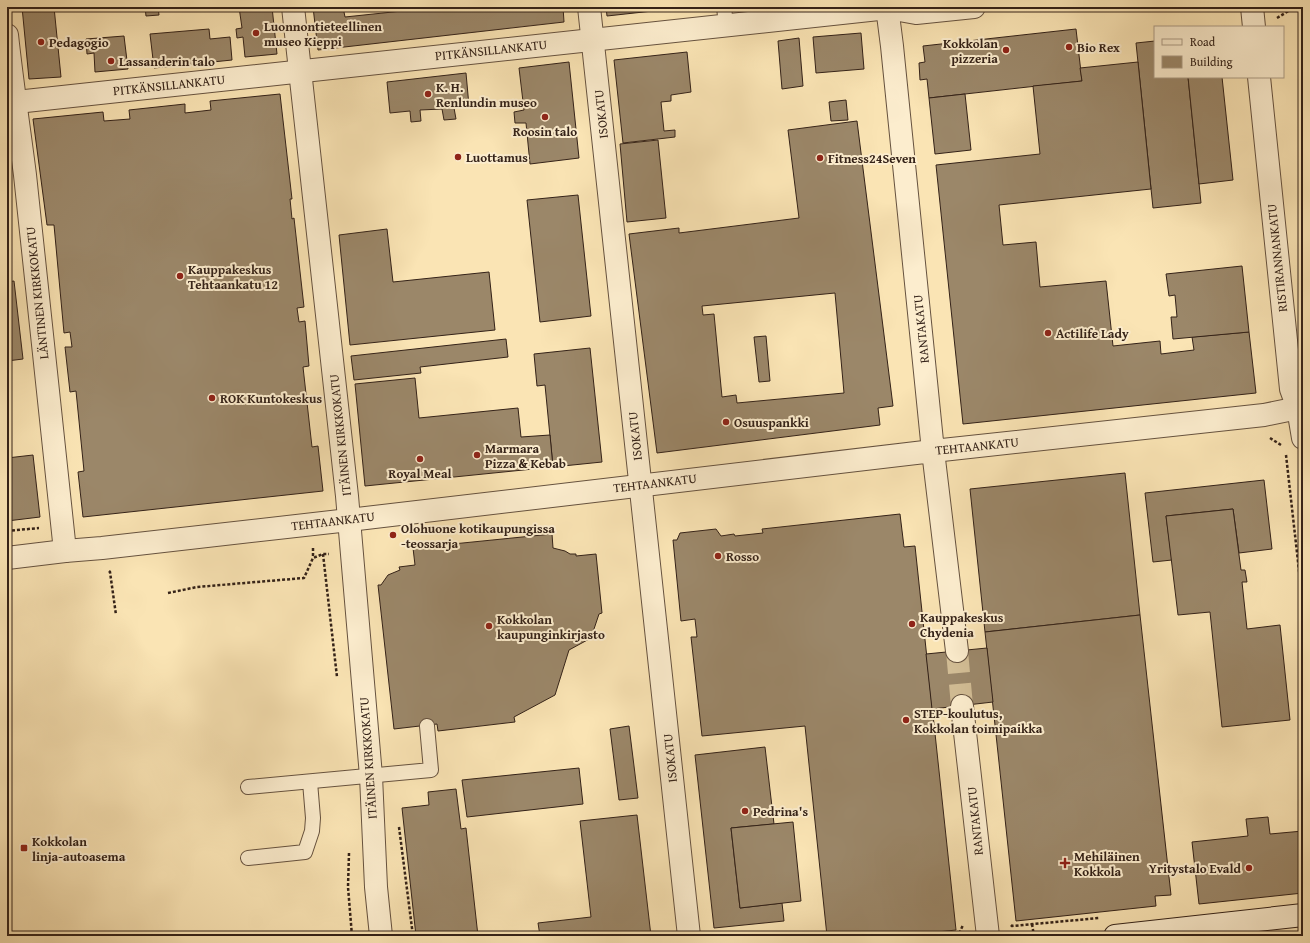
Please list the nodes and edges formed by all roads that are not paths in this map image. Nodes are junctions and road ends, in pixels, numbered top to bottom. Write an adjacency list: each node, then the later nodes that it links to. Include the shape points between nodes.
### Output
1 (293, 7): 10 (street, ITÄINEN KIRKKOKATU)
2 (589, 7): 9 (street, ISOKATU)
3 (974, 7): 5 (street, PITKÄNSILLANKATU, via 916,13)
4 (1252, 7): 7 (street)
5 (888, 8): 6 (street, PITKÄNSILLANKATU); 15 (street, RANTAKATU)
6 (725, 16): 9 (street, PITKÄNSILLANKATU)
7 (1254, 26)
8 (7, 35): 12 (street, LÄNTINEN KIRKKOKATU)
9 (593, 40): 10 (street, PITKÄNSILLANKATU); 16 (street, ISOKATU)
10 (300, 71): 12 (street, PITKÄNSILLANKATU); 17 (street, ITÄINEN KIRKKOKATU)
11 (1259, 78): 13 (street, RISTIRANNANKATU, via 1291,389)
12 (11, 102): 18 (street, LÄNTINEN KIRKKOKATU, via 18,117 25,175)
13 (1300, 407): 14 (street, RISTIRANNANKATU); 15 (street, TEHTAANKATU, via 1264,415)
14 (1303, 438)
15 (933, 451): 16 (street, TEHTAANKATU); 20 (street, RANTAKATU)
16 (641, 485): 17 (street, TEHTAANKATU); 29 (street, ISOKATU)
17 (349, 520): 18 (street, TEHTAANKATU); 23 (street, ITÄINEN KIRKKOKATU)
18 (64, 551): 19 (street, TEHTAANKATU)
19 (7, 558)
20 (956, 651)
21 (962, 706): 30 (street, RANTAKATU)
22 (427, 726): 23 (lane, via 431,770)
23 (371, 776): 24 (lane); 28 (street, ITÄINEN KIRKKOKATU)
24 (310, 782): 25 (lane); 26 (lane, via 313,818 312,831 305,852)
25 (248, 787)
26 (248, 858)
27 (1303, 915): 31 (street)
28 (381, 936)
29 (689, 936)
30 (988, 936)
31 (1115, 936)

